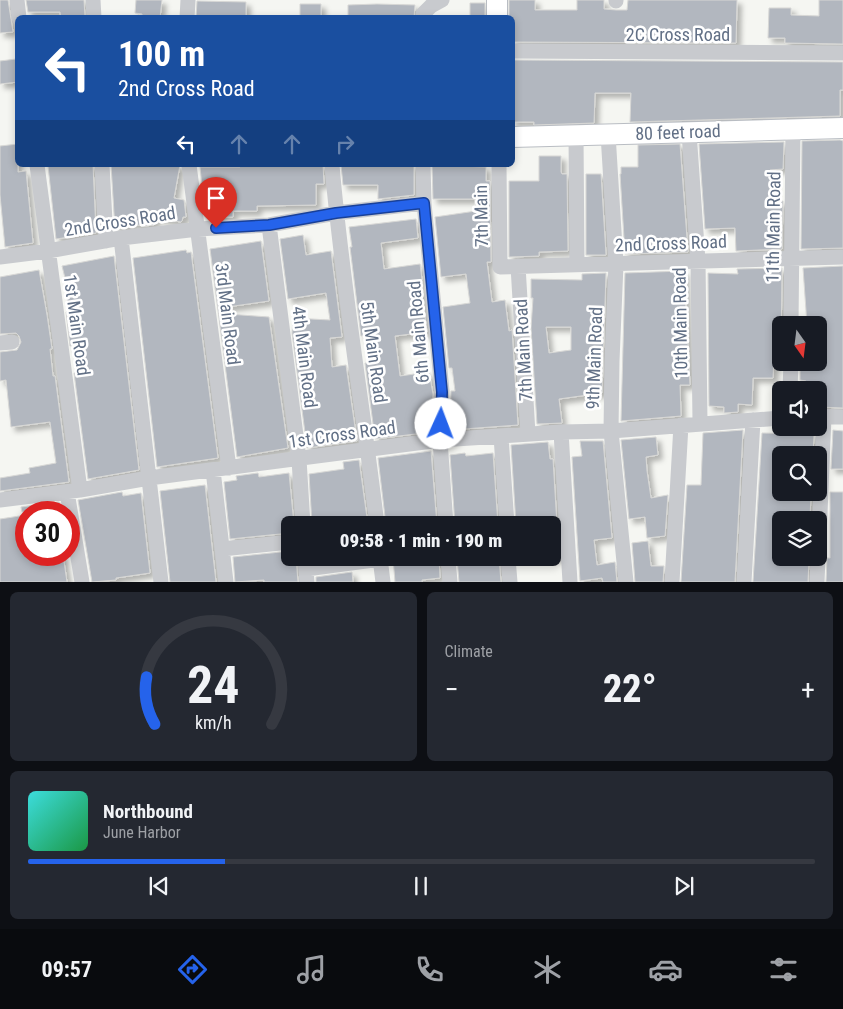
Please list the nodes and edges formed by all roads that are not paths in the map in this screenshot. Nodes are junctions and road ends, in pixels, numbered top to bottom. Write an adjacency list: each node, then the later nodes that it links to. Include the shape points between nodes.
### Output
1 (17, 0): 6 (street)
2 (93, 0): 7 (street)
3 (188, 0): 8 (street)
4 (442, 0): 9 (street)
5 (497, 0): 10 (street)
6 (19, 15)
7 (94, 15)
8 (187, 15)
9 (423, 15)
10 (497, 15)
11 (515, 51): 12 (street, 2C Cross Road)
12 (843, 54)
13 (843, 128): 14 (street, 80 feet road)
14 (793, 129): 15 (street, 80 feet road); 34 (street, 11th Main Road)
15 (689, 132): 16 (street, 80 feet road); 35 (street, 10th Main Road)
16 (608, 134): 17 (street, 80 feet road); 36 (street, 9th Main Road)
17 (576, 135): 18 (street, 80 feet road); 37 (street)
18 (515, 137)
19 (37, 167): 31 (street, 1st Main Road)
20 (102, 167): 30 (street)
21 (189, 167): 28 (street, 3rd Main Road)
22 (332, 167): 26 (street, 5th Main Road)
23 (422, 167): 25 (street, 6th Main Road)
24 (499, 167): 39 (street, 7th Main)
25 (424, 203): 26 (street, 2nd Cross Road); 52 (street, 6th Main Road, via 442,392)
26 (336, 213): 27 (street, 2nd Cross Road); 53 (street, 5th Main Road)
27 (269, 225): 28 (street, 2nd Cross Road); 54 (street, 4th Main Road)
28 (198, 229): 29 (street, 2nd Cross Road); 55 (street, 3rd Main Road)
29 (121, 238): 30 (street, 2nd Cross Road); 57 (street)
30 (106, 241): 31 (street, 2nd Cross Road)
31 (48, 252): 32 (street, 2nd Cross Road); 58 (street, 1st Main Road)
32 (0, 257)
33 (843, 257): 34 (street, 2nd Cross Road)
34 (791, 258): 35 (street, 2nd Cross Road); 40 (street, 11th Main Road)
35 (698, 261): 36 (street, 2nd Cross Road); 45 (street, 10th Main Road)
36 (616, 264): 37 (street, 2nd Cross Road); 47 (street, 9th Main Road)
37 (577, 265): 38 (street, 2nd Cross Road)
38 (518, 266): 39 (street, 2nd Cross Road); 49 (street, 7th Main Road)
39 (500, 267)
40 (791, 316)
41 (827, 416): 42 (street)
42 (843, 417)
43 (772, 419): 44 (street, 1st Cross Road)
44 (753, 420): 45 (street, 1st Cross Road); 82 (street)
45 (700, 423): 46 (street, 1st Cross Road)
46 (681, 425): 47 (street, 1st Cross Road); 81 (street)
47 (612, 431): 48 (street, 1st Cross Road); 80 (street, 9th Main Road)
48 (561, 432): 49 (street, 1st Cross Road); 79 (street)
49 (528, 434): 50 (street, 1st Cross Road)
50 (501, 436): 52 (street, 1st Cross Road); 64 (street)
51 (822, 436): 60 (street)
52 (440, 440): 53 (street, 1st Cross Road); 63 (street, 6th Main Road)
53 (368, 449): 54 (street, 1st Cross Road); 62 (street, 5th Main Road)
54 (299, 458): 55 (street, 1st Cross Road); 61 (street, 4th Main Road)
55 (229, 468): 56 (street, 1st Cross Road)
56 (213, 470): 57 (street, 1st Cross Road); 66 (street)
57 (149, 478): 58 (street, 1st Cross Road); 74 (street)
58 (74, 491): 59 (street, 1st Cross Road); 73 (street, 1st Main Road)
59 (0, 500)
60 (820, 511)
61 (302, 516)
62 (376, 516)
63 (445, 516)
64 (505, 516)
65 (281, 543): 66 (street)
66 (222, 549): 75 (street)
67 (326, 566): 72 (street)
68 (381, 566): 76 (street)
69 (449, 566): 77 (street)
70 (509, 566): 78 (street)
71 (818, 566): 83 (street)
72 (306, 569)
73 (82, 582)
74 (161, 582)
75 (226, 582)
76 (383, 582)
77 (450, 582)
78 (510, 582)
79 (570, 582)
80 (626, 582)
81 (672, 582)
82 (744, 582)
83 (817, 582)

